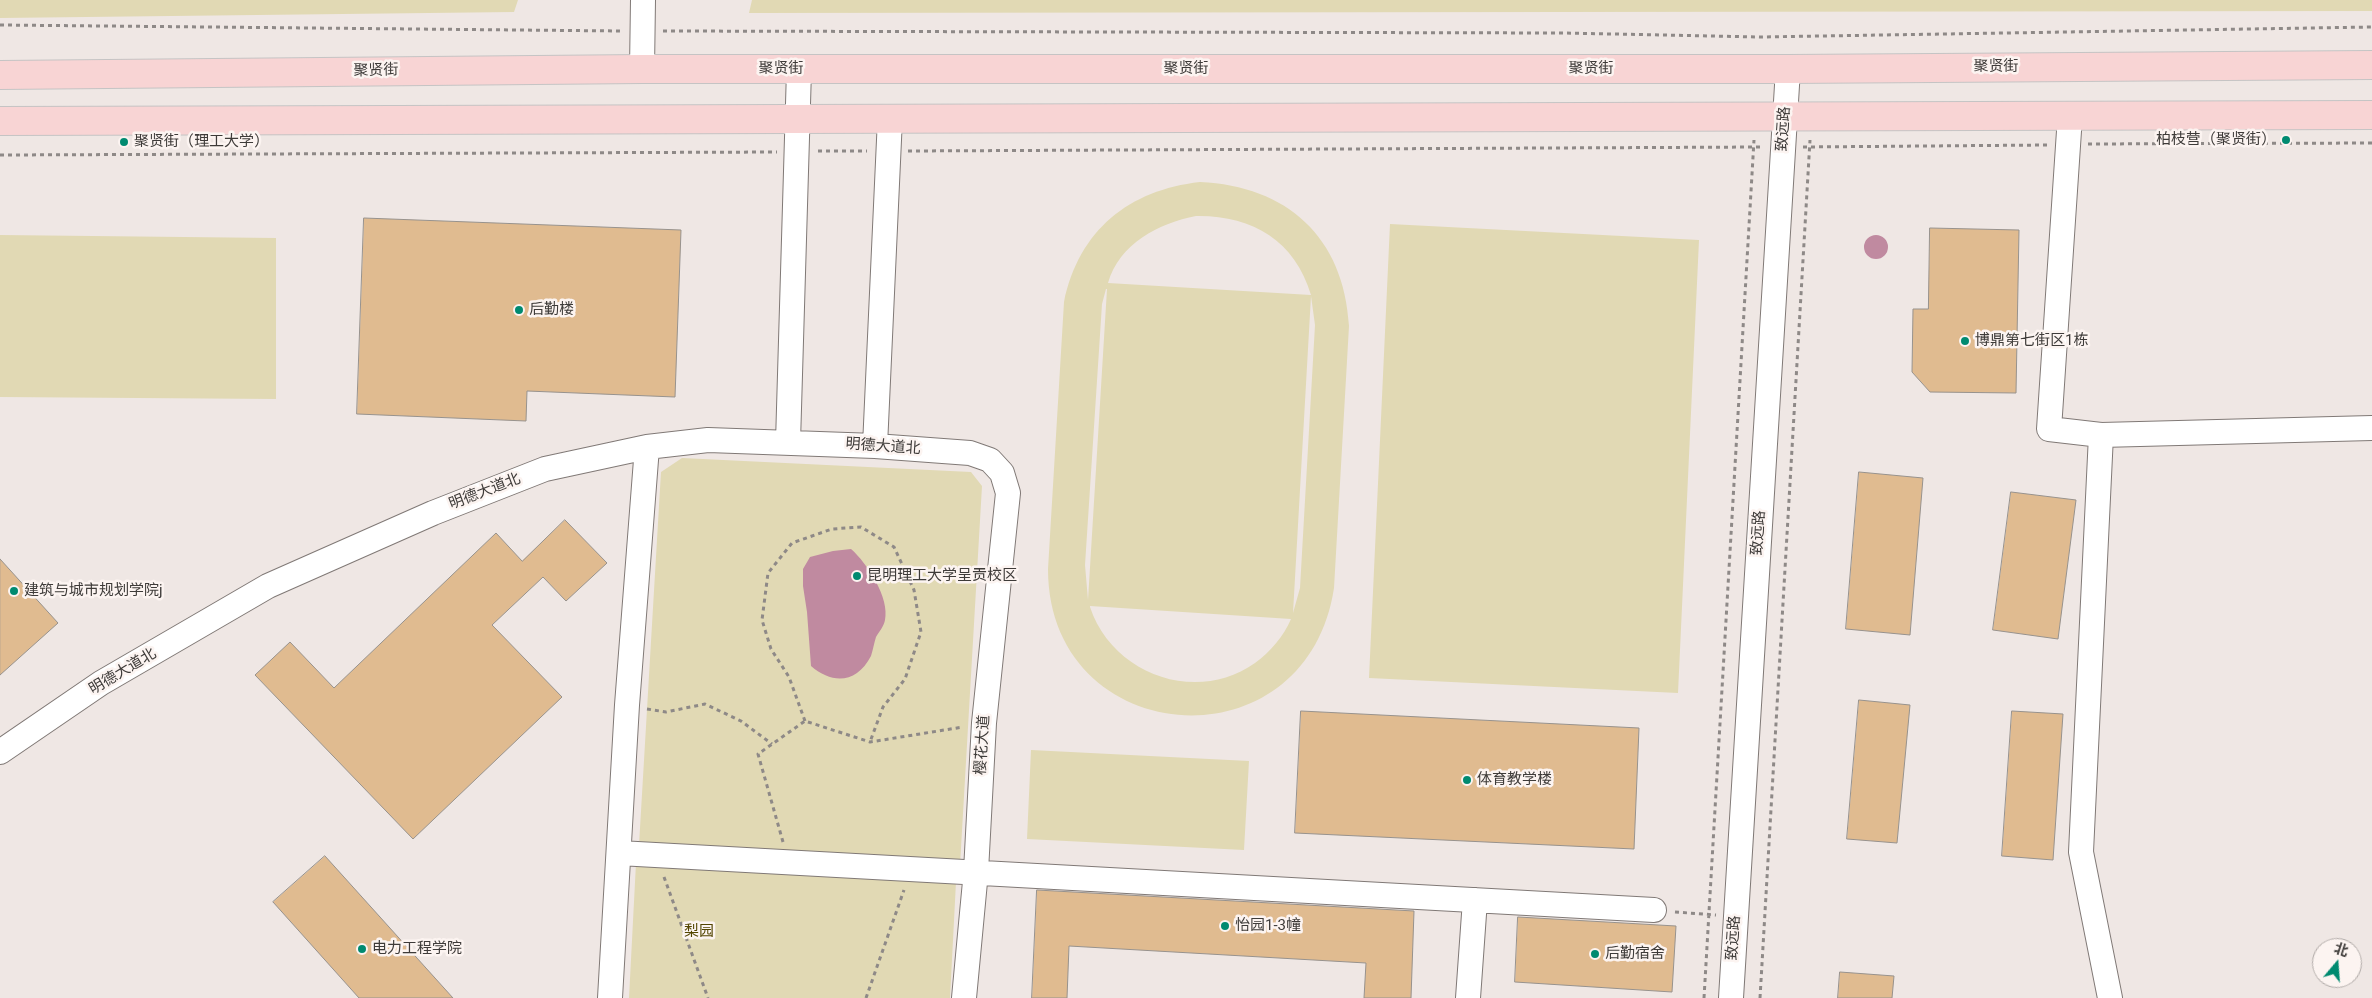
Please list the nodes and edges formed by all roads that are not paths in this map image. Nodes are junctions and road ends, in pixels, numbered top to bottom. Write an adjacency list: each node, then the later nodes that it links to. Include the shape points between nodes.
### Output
1 (643, 0): 3 (street)
2 (2372, 64): 4 (main road, 聚贤街)
3 (642, 69): 5 (main road, 聚贤街); 6 (main road, 聚贤街)
4 (1801, 69): 5 (main road, 聚贤街); 10 (street, 致远路)
5 (799, 70): 11 (street)
6 (0, 75)
7 (2372, 115): 8 (main road)
8 (2070, 116): 10 (main road); 14 (street, via 2049,429)
9 (890, 118): 10 (main road); 11 (main road); 17 (street)
10 (1785, 118): 27 (street, 致远路)
11 (797, 119): 12 (main road); 15 (street)
12 (0, 121)
13 (2372, 428): 14 (street)
14 (2101, 435): 28 (street, via 2081,852)
15 (788, 442): 16 (street, 明德大道北, via 708,440); 17 (street, 明德大道北)
16 (647, 446): 19 (street, 明德大道北, via 545,469 433,513 268,586 102,684); 20 (street)
17 (875, 446): 18 (street, 明德大道北, via 970,454 990,460 1002,473)
18 (1008, 493): 21 (street, 樱花大道, via 984,723)
19 (0, 752)
20 (618, 853): 21 (street); 24 (street)
21 (976, 871): 22 (street); 25 (street, 樱花大道)
22 (1475, 900): 23 (street); 26 (street)
23 (1654, 910)
24 (610, 998)
25 (964, 998)
26 (1468, 998)
27 (1731, 998)
28 (2110, 998)

